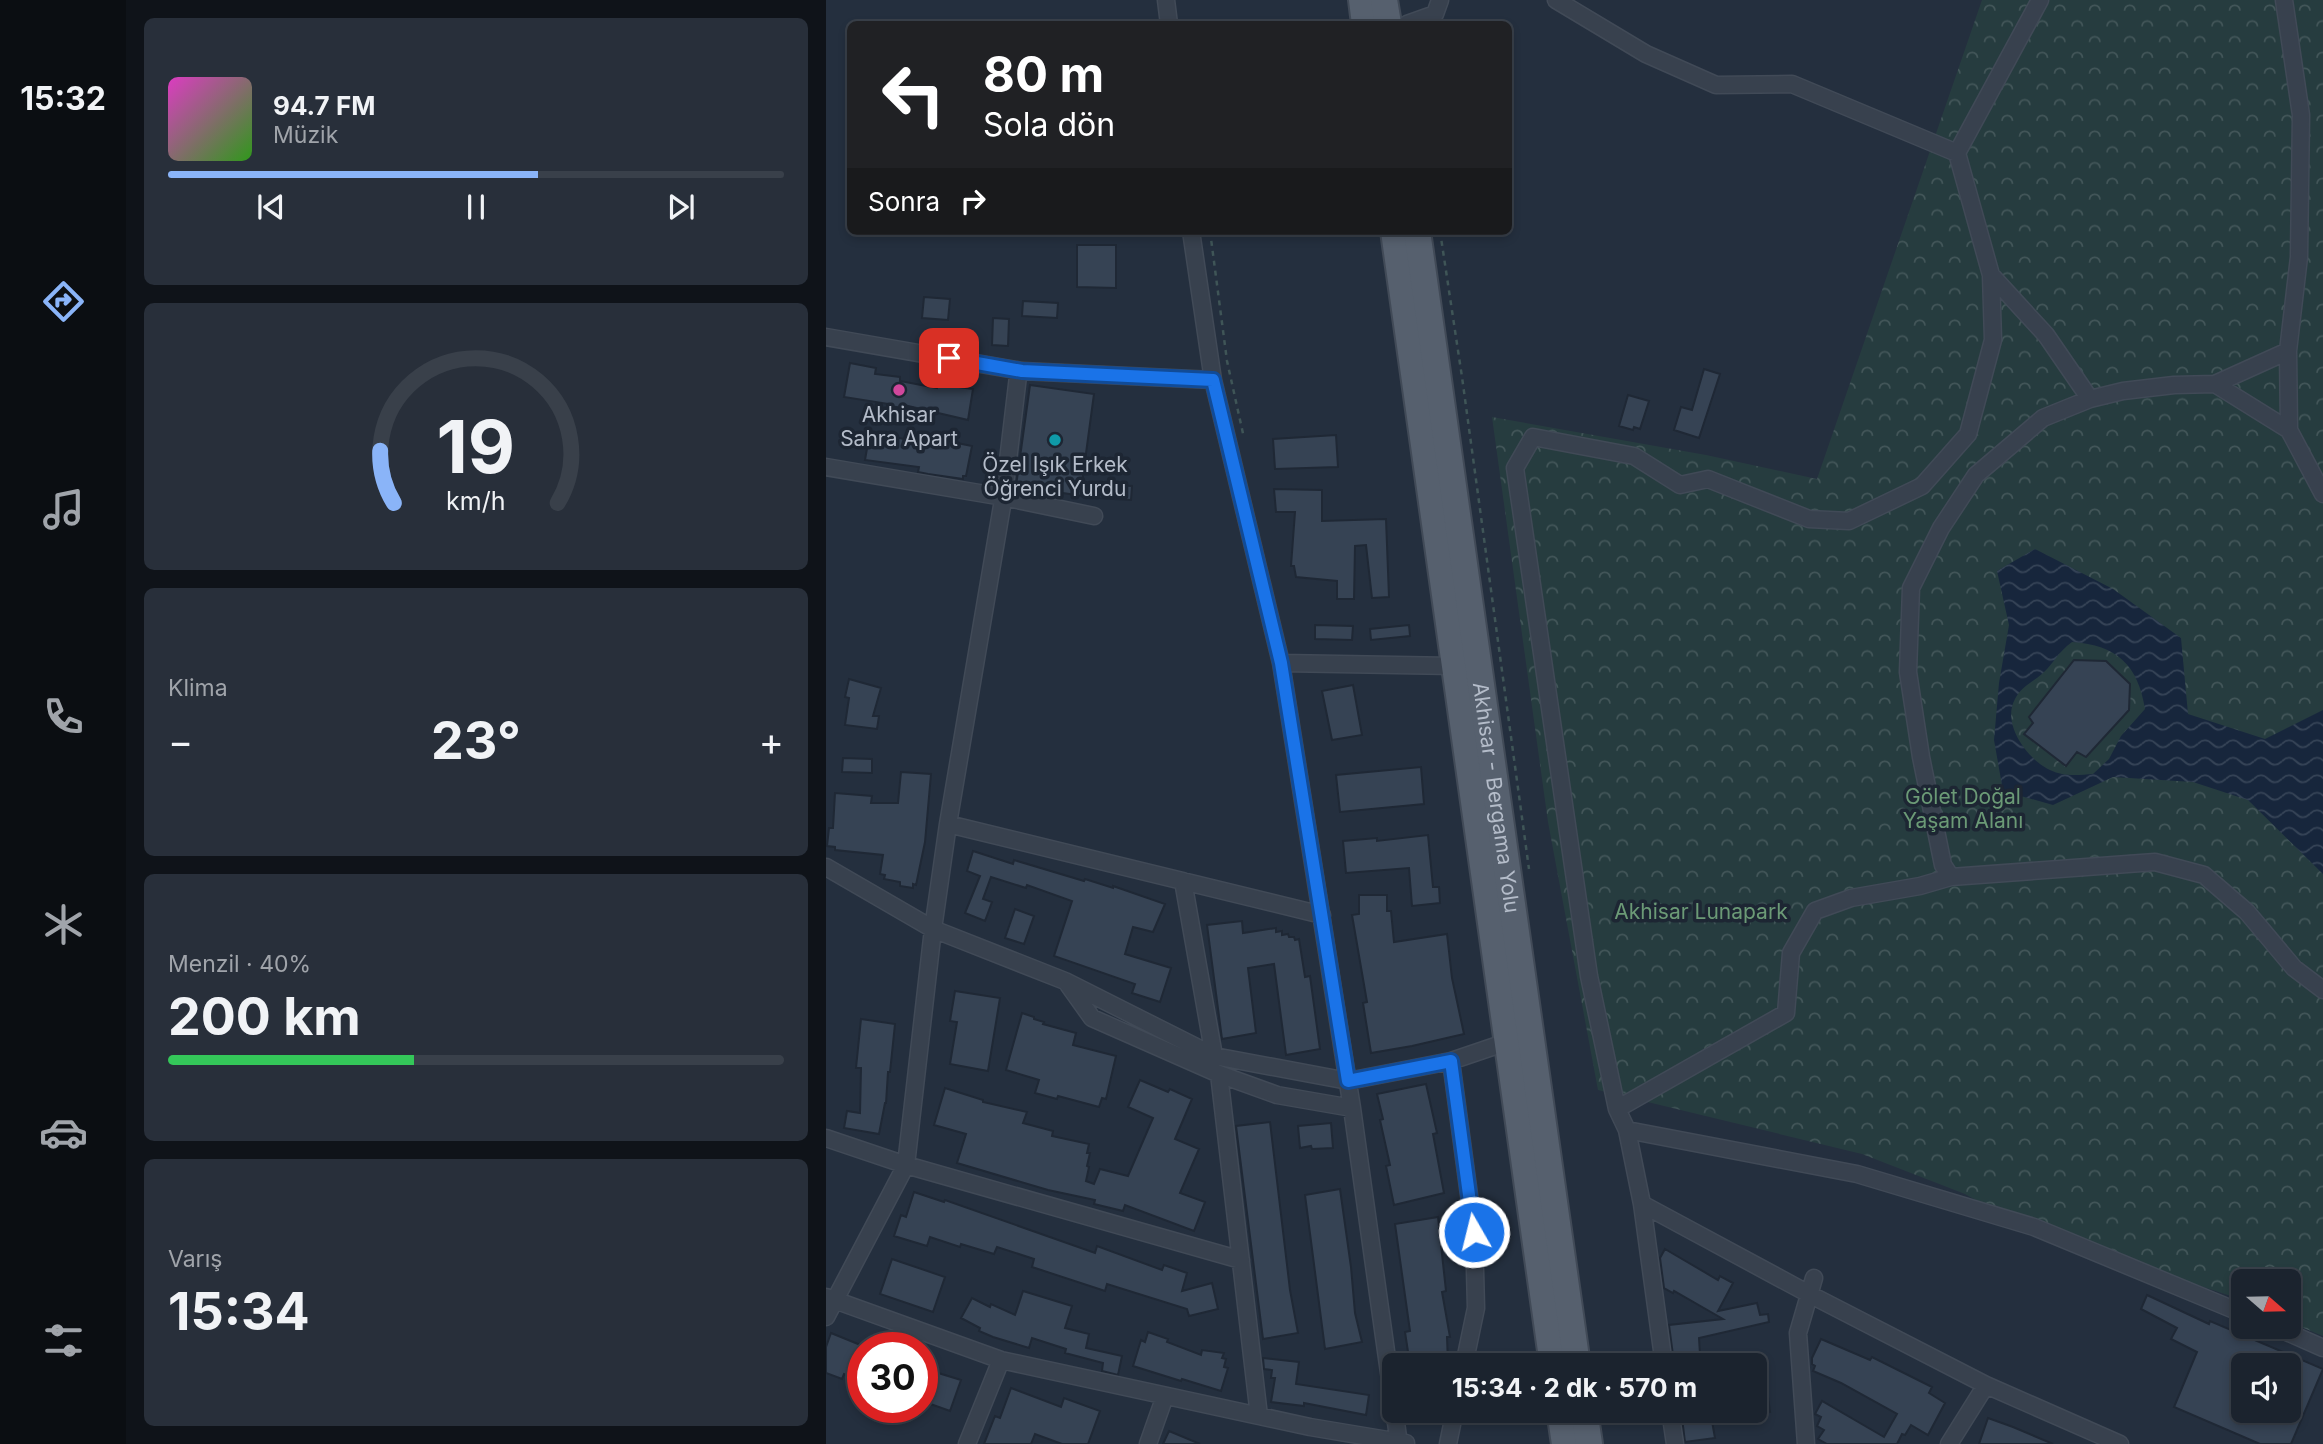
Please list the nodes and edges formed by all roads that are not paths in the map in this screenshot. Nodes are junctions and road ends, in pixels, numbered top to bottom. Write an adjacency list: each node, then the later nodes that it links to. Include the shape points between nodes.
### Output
1 (1166, 0): 8 (street)
2 (1362, 0): 9 (main road)
3 (1384, 0): 10 (main road)
4 (1440, 0): 11 (street, via 1435,14)
5 (1556, 0): 12 (street, via 1646,54 1716,86 1792,84)
6 (2040, 0): 12 (street)
7 (2284, 0): 18 (street, via 2301,115 2299,257)
8 (1169, 21)
9 (1365, 21)
10 (1388, 21)
11 (1415, 21)
12 (1957, 153): 16 (street)
13 (1192, 235): 20 (street)
14 (1395, 235): 29 (main road, Akhisar - Bergama Yolu)
15 (1418, 235): 59 (main road, Akhisar - Bergama Yolu)
16 (1991, 275): 22 (street, via 2046,335); 44 (street, via 1993,340 1968,434 1922,486 1849,521 1809,519 1708,479 1680,485 1634,456 1533,437 1515,468 1589,976)
17 (826, 337): 19 (street)
18 (2288, 351): 21 (street); 23 (street)
19 (1022, 371): 20 (street); 26 (street)
20 (1213, 380): 28 (street)
21 (2215, 384): 22 (street, via 2123,391); 23 (street)
22 (2090, 399): 32 (street, via 2043,418 1976,475 1941,528 1911,588 1908,672 1943,865)
23 (2289, 430): 25 (street)
24 (826, 467): 26 (street)
25 (2323, 494)
26 (1003, 497): 27 (street); 30 (street)
27 (1094, 516)
28 (1281, 663): 29 (street); 34 (street)
29 (1455, 666): 38 (main road, Akhisar - Bergama Yolu)
30 (948, 824): 33 (street); 35 (street)
31 (826, 867): 35 (street)
32 (1951, 877): 37 (street, via 2155,862 2204,875 2247,912 2294,968); 44 (street, via 1851,898 1815,911 1791,953 1786,1013)
33 (1183, 881): 34 (street); 39 (street)
34 (1322, 915): 42 (street)
35 (933, 929): 36 (street); 47 (street)
36 (1065, 981): 39 (street); 41 (street, via 1092,1018)
37 (2323, 990)
38 (1507, 1042): 40 (street); 58 (main road, Akhisar - Bergama Yolu)
39 (1214, 1056): 42 (street)
40 (1451, 1061): 42 (street); 57 (street, via 1474,1232 1476,1308)
41 (1219, 1074): 43 (street, via 1277,1095); 49 (street)
42 (1348, 1081): 43 (street)
43 (1352, 1108): 69 (street)
44 (1617, 1109): 45 (street)
45 (1626, 1130): 48 (street); 53 (street, via 1870,1177 2034,1227)
46 (826, 1138): 47 (street)
47 (906, 1165): 49 (street); 52 (street)
48 (1642, 1204): 51 (street); 60 (street)
49 (1241, 1260): 64 (street)
50 (1814, 1278): 51 (street)
51 (1810, 1294): 62 (street); 76 (street, via 1798,1333)
52 (830, 1299): 54 (street); 61 (street)
53 (2231, 1309)
54 (826, 1317)
55 (2301, 1338): 56 (street)
56 (2323, 1348)
57 (1467, 1353)
58 (1551, 1353)
59 (1575, 1353)
60 (1662, 1353)
61 (1000, 1360): 63 (street); 70 (street)
62 (1986, 1385): 77 (street); 78 (street)
63 (1165, 1396): 64 (street); 71 (street)
64 (1259, 1416): 69 (street)
65 (1452, 1423): 72 (street)
66 (1562, 1423): 73 (main road)
67 (1586, 1423): 74 (main road)
68 (1672, 1423): 75 (street)
69 (1403, 1443)
70 (967, 1444)
71 (1148, 1444)
72 (1448, 1444)
73 (1565, 1444)
74 (1589, 1444)
75 (1675, 1444)
76 (1806, 1444)
77 (1949, 1444)
78 (2120, 1444)

